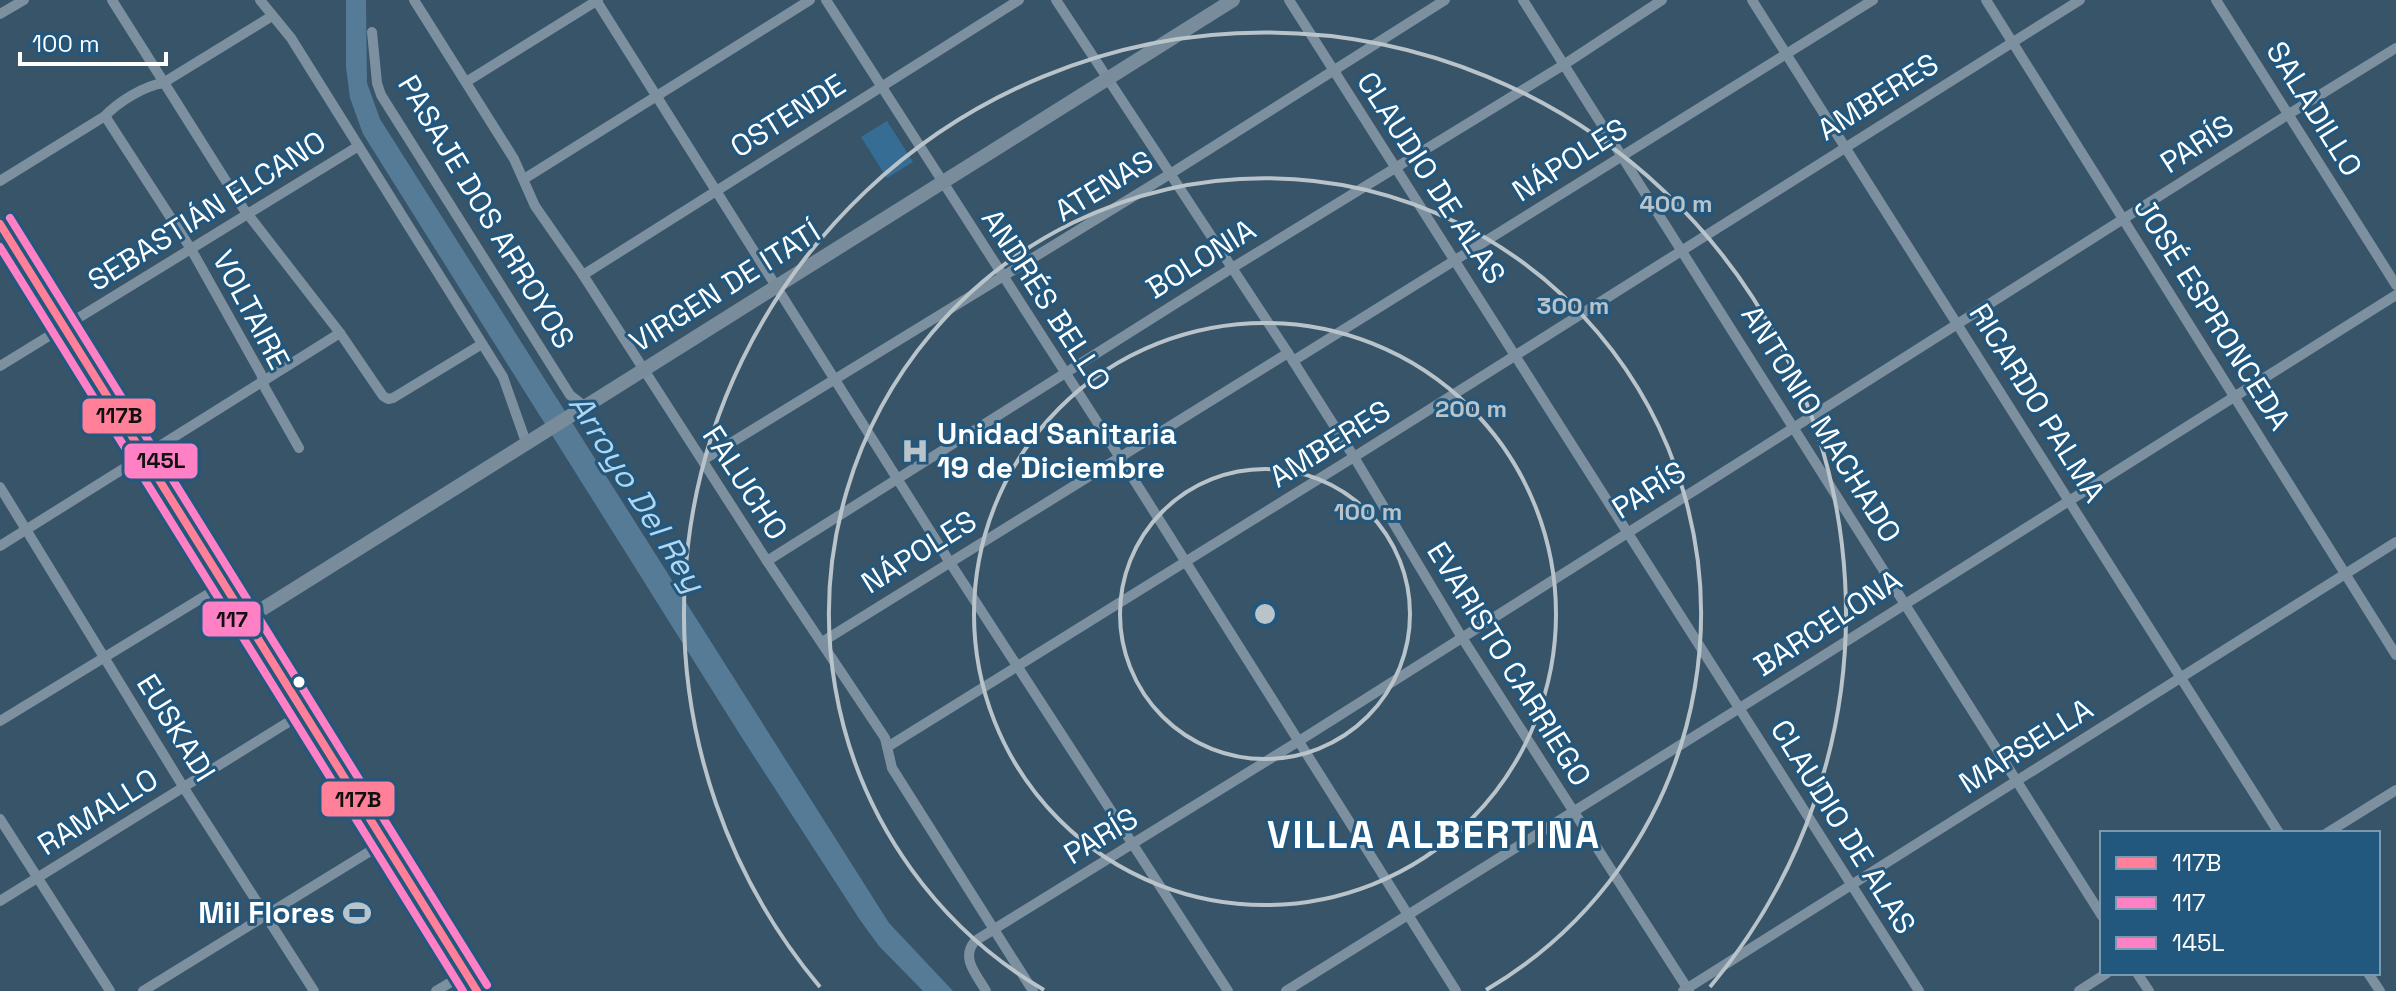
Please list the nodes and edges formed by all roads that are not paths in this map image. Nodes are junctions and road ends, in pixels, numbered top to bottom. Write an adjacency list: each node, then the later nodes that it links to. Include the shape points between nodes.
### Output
1 (24, 0): 20 (street)
2 (112, 0): 30 (street)
3 (260, 0): 21 (street)
4 (414, 0): 29 (street, FALUCHO)
5 (597, 0): 29 (street); 32 (street)
6 (810, 0): 32 (street)
7 (826, 0): 31 (street, ANDRÉS BELLO)
8 (1019, 0): 31 (street, OSTENDE)
9 (1056, 0): 28 (street, EVARISTO CARRIEGO)
10 (1233, 0): 28 (street, VIRGEN DE ITATÍ)
11 (1289, 0): 27 (street, CLAUDIO DE ALAS)
12 (1445, 0): 27 (street, ATENAS)
13 (1523, 0): 26 (street, ANTONIO MACHADO)
14 (1662, 0): 26 (street, BOLONIA)
15 (1752, 0): 25 (street, RICARDO PALMA)
16 (1873, 0): 25 (street, NÁPOLES)
17 (1986, 0): 23 (street, JOSÉ ESPRONCEDA)
18 (2080, 0): 23 (street, AMBERES)
19 (2216, 0): 33 (street, SALADILLO)
20 (0, 14)
21 (272, 16): 30 (street); 36 (street)
22 (372, 32): 68 (street, PASAJE DOS ARROYOS, via 381,95)
23 (2012, 42): 35 (street, AMBERES); 45 (street, JOSÉ ESPRONCEDA)
24 (2396, 48): 33 (street, PARÍS)
25 (1787, 54): 35 (street, RICARDO PALMA); 37 (street, NÁPOLES)
26 (1565, 64): 37 (street, ANTONIO MACHADO); 38 (street, BOLONIA)
27 (1333, 72): 38 (street, CLAUDIO DE ALAS); 39 (street, ATENAS)
28 (1107, 78): 39 (street, EVARISTO CARRIEGO); 42 (street, VIRGEN DE ITATÍ)
29 (466, 82): 40 (street, FALUCHO)
30 (163, 83): 34 (street, via 153,84); 44 (street)
31 (880, 87): 42 (street, ANDRÉS BELLO); 43 (street, OSTENDE)
32 (655, 96): 40 (street); 43 (street)
33 (2289, 114): 45 (street, PARÍS); 53 (street, SALADILLO)
34 (105, 116): 41 (street); 47 (street, VOLTAIRE)
35 (1845, 146): 48 (street, AMBERES); 56 (street, RICARDO PALMA)
36 (357, 147): 44 (street, SEBASTIÁN ELCANO); 59 (street)
37 (1622, 157): 48 (street, ANTONIO MACHADO); 49 (street, NÁPOLES)
38 (1395, 166): 49 (street, CLAUDIO DE ALAS); 50 (street, BOLONIA)
39 (1170, 174): 50 (street, EVARISTO CARRIEGO); 52 (street, ATENAS)
40 (524, 179): 51 (street, FALUCHO, via 535,206)
41 (0, 181)
42 (941, 181): 52 (street, ANDRÉS BELLO); 54 (street, VIRGEN DE ITATÍ)
43 (714, 191): 51 (street, OSTENDE); 54 (street)
44 (249, 215): 47 (street, SEBASTIÁN ELCANO); 58 (street)
45 (2125, 219): 56 (street, PARÍS); 67 (street, JOSÉ ESPRONCEDA)
46 (0, 224): 57 (street)
47 (191, 249): 57 (street, SEBASTIÁN ELCANO); 66 (street, VOLTAIRE)
48 (1683, 250): 60 (street, AMBERES); 69 (street, ANTONIO MACHADO)
49 (1455, 259): 60 (street, CLAUDIO DE ALAS); 61 (street, NÁPOLES)
50 (1232, 268): 61 (street, EVARISTO CARRIEGO); 64 (street, BOLONIA)
51 (583, 275): 63 (street, FALUCHO)
52 (1002, 276): 64 (street, ANDRÉS BELLO); 65 (street, ATENAS)
53 (2396, 285)
54 (776, 287): 63 (street, VIRGEN DE ITATÍ); 65 (street)
55 (2396, 295): 67 (street, BARCELONA)
56 (1958, 324): 69 (street, PARÍS); 78 (street, RICARDO PALMA)
57 (64, 327): 62 (street, SEBASTIÁN ELCANO); 73 (street)
58 (340, 333): 59 (street, via 388,399); 66 (street)
59 (482, 344): 70 (street)
60 (1517, 355): 74 (street, AMBERES); 80 (street, CLAUDIO DE ALAS)
61 (1290, 357): 72 (street, NÁPOLES); 74 (street, EVARISTO CARRIEGO)
62 (0, 366)
63 (643, 369): 68 (street, VIRGEN DE ITATÍ); 75 (street, FALUCHO)
64 (1064, 372): 72 (street, ANDRÉS BELLO); 76 (street, BOLONIA)
65 (836, 379): 75 (street, ATENAS); 76 (street)
66 (263, 381): 71 (street, VOLTAIRE); 73 (street)
67 (2234, 397): 78 (street, BARCELONA); 86 (street, JOSÉ ESPRONCEDA)
68 (580, 409): 70 (street, VIRGEN DE ITATÍ)
69 (1793, 428): 80 (street, PARÍS); 88 (street, ANTONIO MACHADO)
70 (532, 442): 89 (street, VIRGEN DE ITATÍ)
71 (299, 448)
72 (1119, 456): 84 (street, NÁPOLES); 85 (street, ANDRÉS BELLO)
73 (144, 457): 79 (street); 87 (street)
74 (1354, 457): 85 (street, AMBERES); 90 (street, EVARISTO CARRIEGO)
75 (703, 460): 83 (street, FALUCHO)
76 (898, 478): 83 (street, BOLONIA); 84 (street)
77 (0, 487): 79 (street, EUSKADI)
78 (2070, 499): 88 (street, BARCELONA); 95 (street, RICARDO PALMA)
79 (26, 530): 82 (street); 93 (street, EUSKADI)
80 (1628, 531): 90 (street, PARÍS); 96 (street, CLAUDIO DE ALAS)
81 (2396, 542): 86 (street, MARSELLA)
82 (0, 546)
83 (767, 561): 91 (street, FALUCHO)
84 (949, 561): 91 (street, NÁPOLES); 94 (street)
85 (1185, 561): 94 (street, AMBERES); 99 (street, ANDRÉS BELLO)
86 (2345, 574): 92 (street, JOSÉ ESPRONCEDA); 95 (street, MARSELLA)
87 (223, 585): 89 (street); 93 (street)
88 (1905, 602): 96 (street, BARCELONA); 101 (street, ANTONIO MACHADO)
89 (245, 620): 97 (street)
90 (1461, 636): 99 (street, PARÍS); 104 (street, EVARISTO CARRIEGO)
91 (822, 642): 100 (street, FALUCHO)
92 (2396, 655)
93 (105, 657): 98 (street); 102 (street, EUSKADI)
94 (1018, 666): 100 (street, AMBERES); 109 (street)
95 (2182, 678): 101 (street, MARSELLA); 106 (street, RICARDO PALMA)
96 (1740, 708): 104 (street, BARCELONA); 111 (street, CLAUDIO DE ALAS)
97 (303, 713): 102 (street, RAMALLO); 108 (street)
98 (0, 721)
99 (1299, 741): 109 (street, PARÍS); 115 (street, ANDRÉS BELLO)
100 (889, 746): 116 (street, FALUCHO, via 892,768)
101 (2017, 779): 111 (street, MARSELLA); 114 (street, ANTONIO MACHADO)
102 (184, 788): 110 (street, RAMALLO); 113 (street, EUSKADI)
103 (2396, 790): 107 (street)
104 (1574, 813): 115 (street, BARCELONA); 119 (street, EVARISTO CARRIEGO)
105 (0, 819): 110 (street)
106 (2278, 831)
107 (2330, 831)
108 (385, 842): 113 (street); 117 (street)
109 (1133, 844): 116 (street, PARÍS); 127 (street)
110 (37, 878): 112 (street, RAMALLO); 120 (street)
111 (1850, 885): 119 (street, MARSELLA); 130 (street, CLAUDIO DE ALAS)
112 (0, 901)
113 (266, 913): 121 (street); 122 (street, EUSKADI)
114 (2100, 913)
115 (1408, 916): 128 (street, BARCELONA); 129 (street, ANDRÉS BELLO)
116 (993, 930): 125 (street, PARÍS, via 975,941 968,953); 126 (street, FALUCHO)
117 (466, 973): 123 (street); 124 (street)
118 (2104, 975): 131 (street)
119 (1686, 990)
120 (110, 991)
121 (143, 991)
122 (314, 991)
123 (436, 991)
124 (477, 991)
125 (986, 991)
126 (1033, 991)
127 (1228, 991)
128 (1286, 991)
129 (1456, 991)
130 (1919, 991)
131 (2079, 991)

